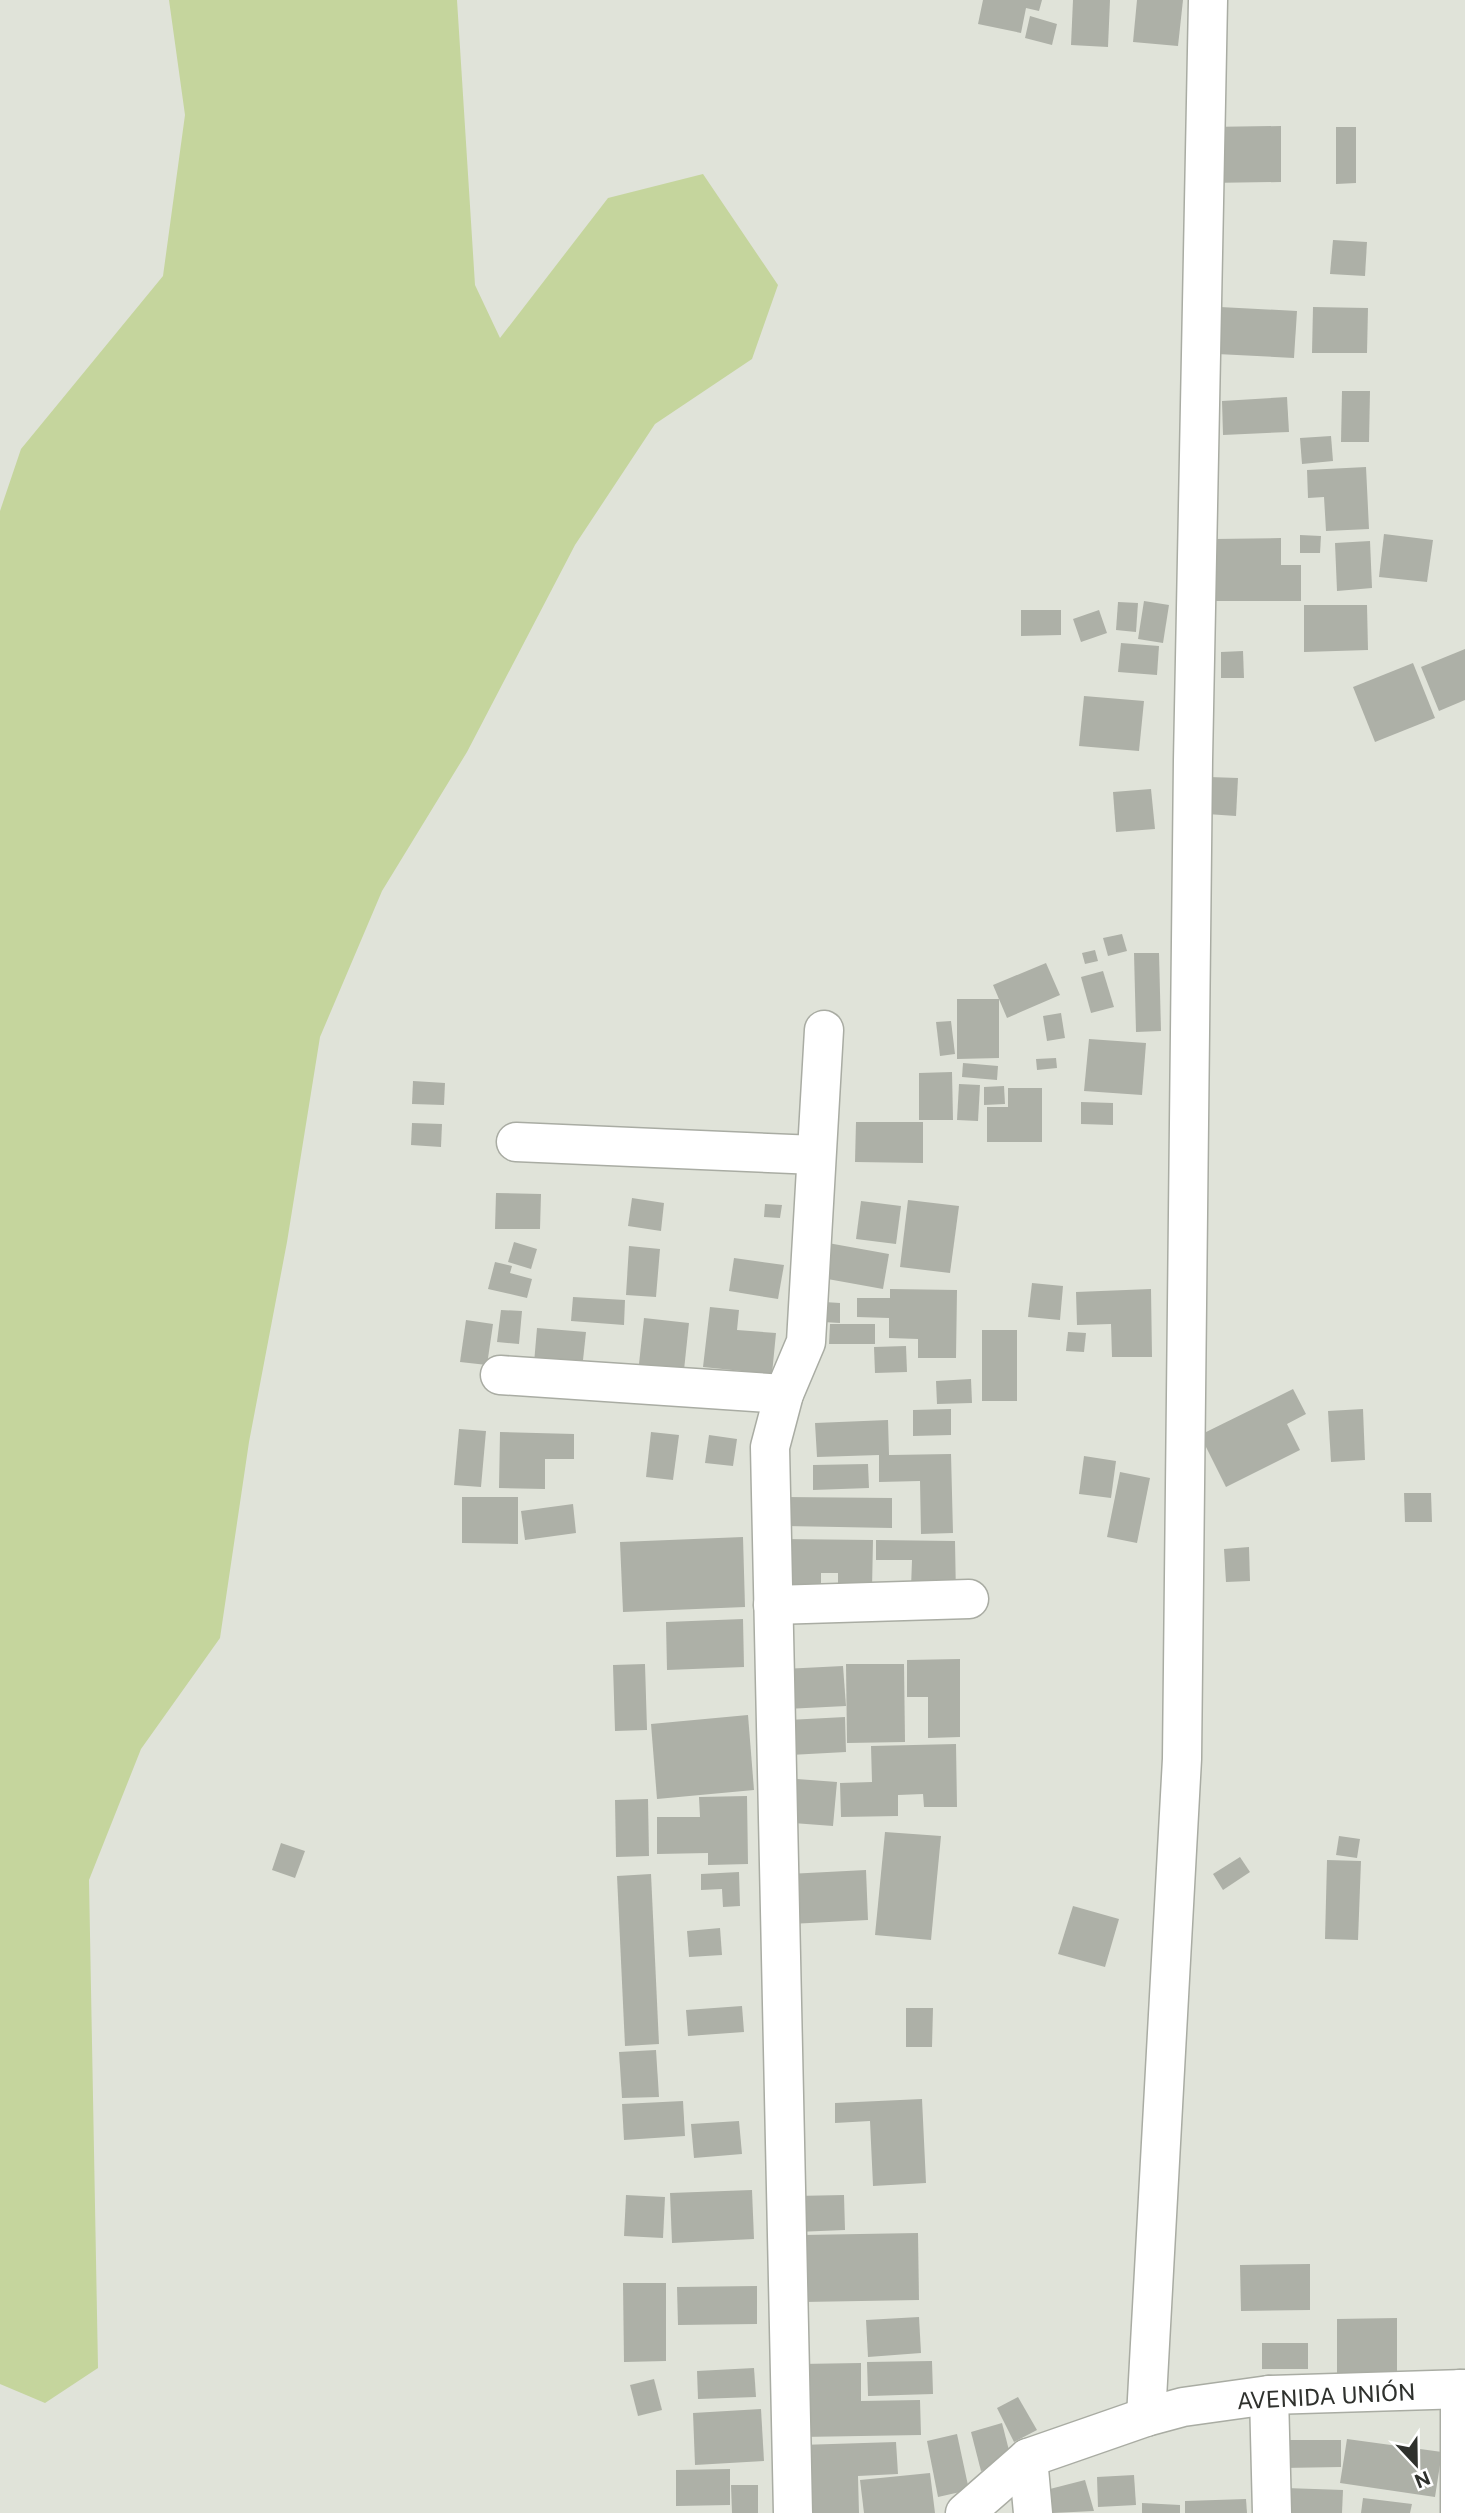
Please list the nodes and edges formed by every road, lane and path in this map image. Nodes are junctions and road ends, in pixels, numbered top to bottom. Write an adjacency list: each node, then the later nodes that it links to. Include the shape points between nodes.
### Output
1 (1208, 0): 11 (street, via 1182,1759)
2 (824, 1030): 4 (street)
3 (516, 1142): 4 (street)
4 (816, 1155): 6 (street, via 806,1342)
5 (500, 1375): 6 (street)
6 (784, 1394): 8 (street, via 771,1447)
7 (969, 1600): 8 (street)
8 (773, 1605): 13 (street)
9 (1462, 2389): 10 (street, AVENIDA UNIÓN); 17 (street)
10 (1269, 2395): 11 (street, AVENIDA UNIÓN); 16 (street)
11 (1146, 2417): 12 (street, AVENIDA UNIÓN)
12 (1028, 2458): 14 (street, AVENIDA UNIÓN); 15 (street)
13 (793, 2513)
14 (965, 2513)
15 (1033, 2513)
16 (1272, 2513)
17 (1460, 2513)

